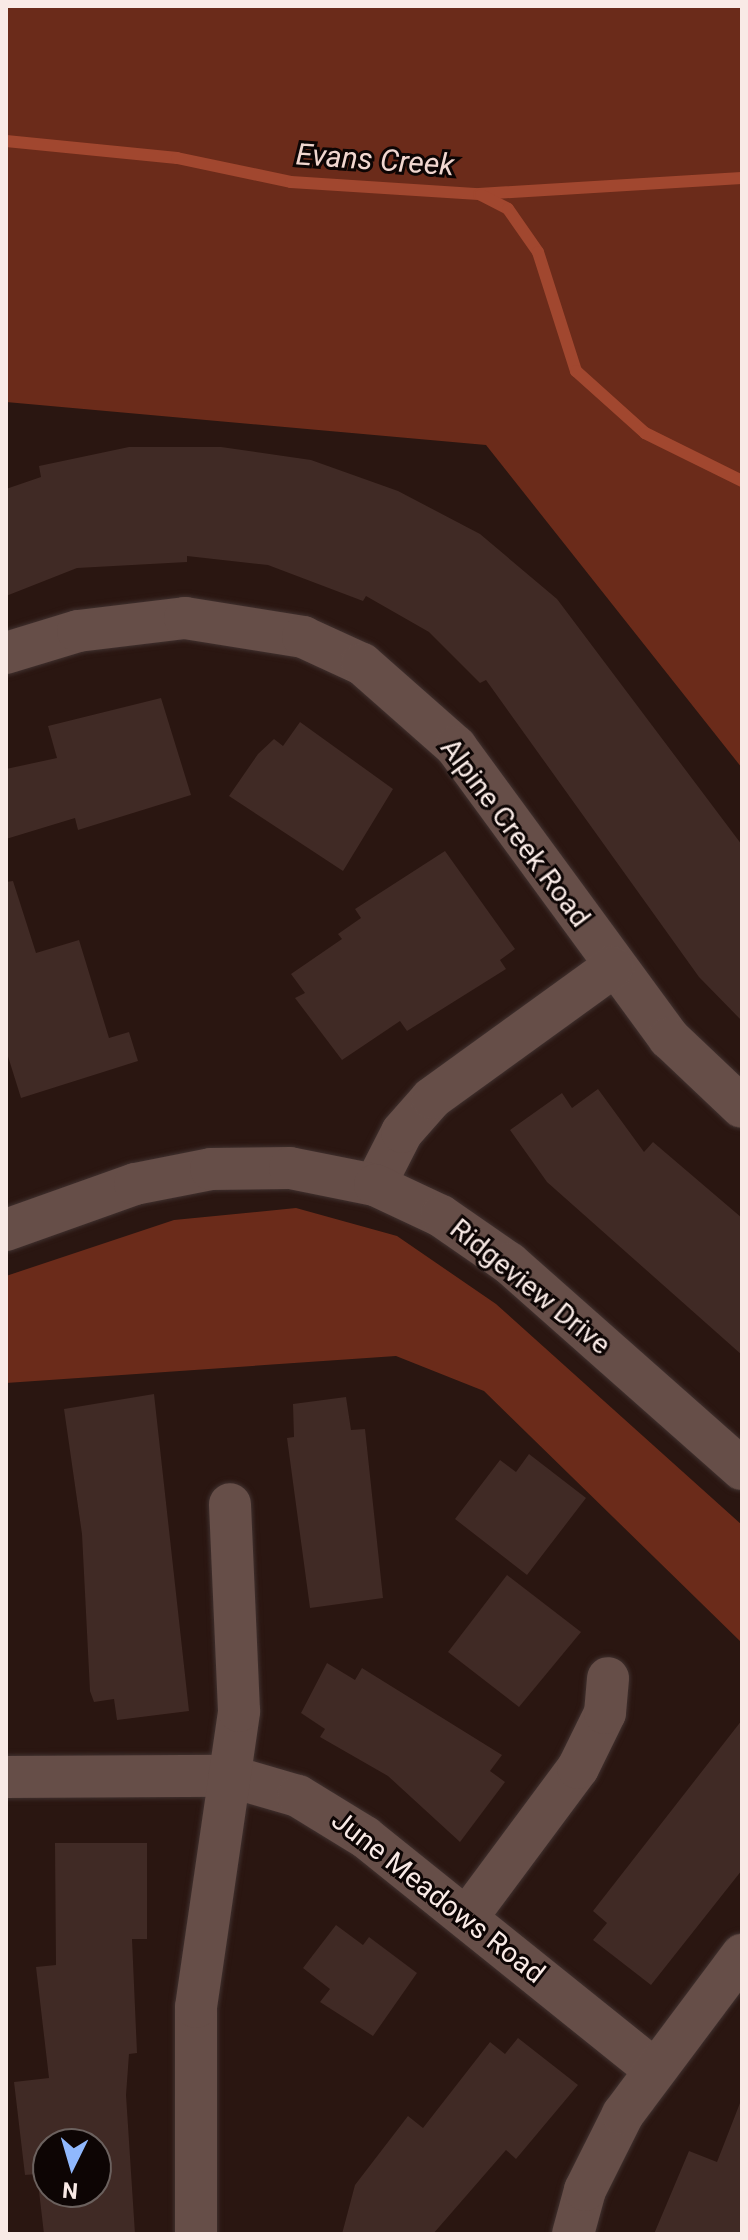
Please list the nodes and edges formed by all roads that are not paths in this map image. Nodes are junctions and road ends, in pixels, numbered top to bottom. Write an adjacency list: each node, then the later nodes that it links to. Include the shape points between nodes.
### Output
1 (6, 653): 2 (street, Alpine Creek Road, via 91,629 185,618 303,637 362,664 456,747)
2 (613, 967): 3 (street, Alpine Creek Road, via 669,1038); 4 (street, via 432,1098 402,1132)
3 (742, 1107)
4 (375, 1185): 5 (street, Ridgeview Drive, via 290,1168 211,1169 135,1184); 6 (street, Ridgeview Drive, via 430,1210 509,1263)
5 (6, 1230)
6 (742, 1469)
7 (230, 1504): 9 (street, via 241,1642)
8 (608, 1678): 11 (street, via 605,1713 578,1768)
9 (229, 1776): 10 (street, June Meadows Road); 11 (street, June Meadows Road, via 332,1812); 14 (street, via 196,2007)
10 (6, 1777)
11 (468, 1916): 13 (street, June Meadows Road)
12 (742, 1955): 13 (street)
13 (654, 2069): 15 (street, via 602,2152)
14 (196, 2234)
15 (573, 2234)

